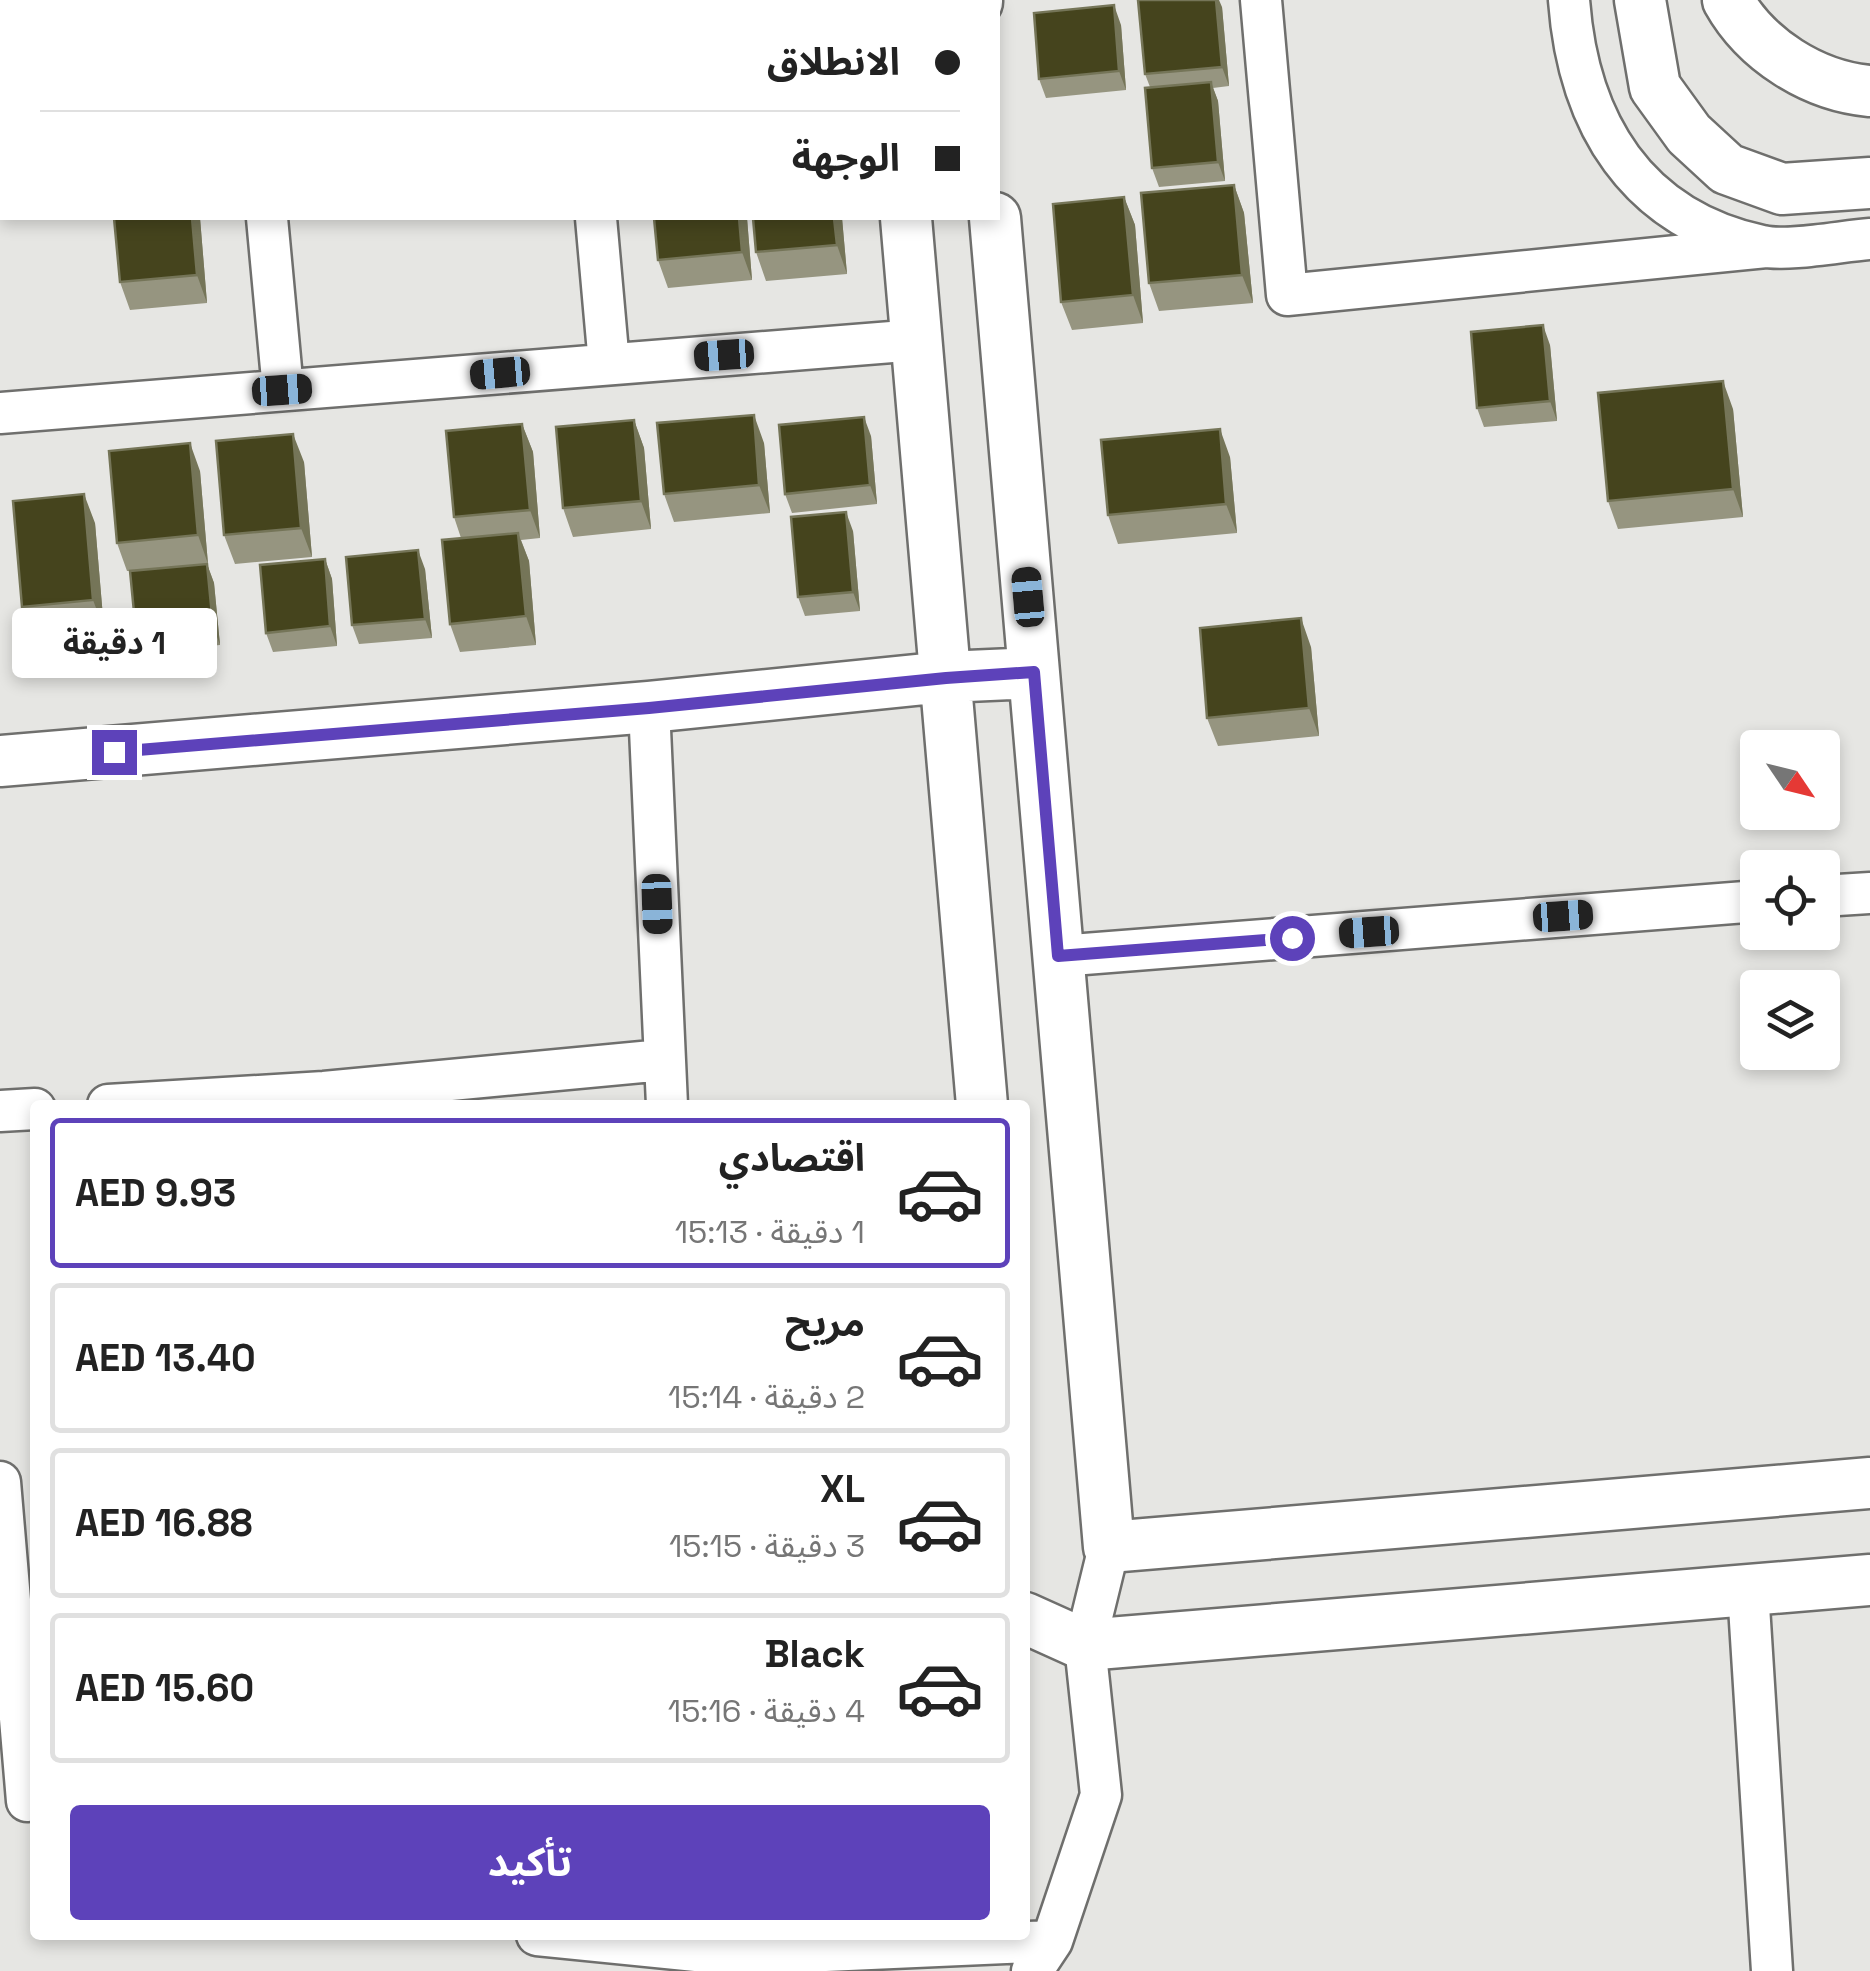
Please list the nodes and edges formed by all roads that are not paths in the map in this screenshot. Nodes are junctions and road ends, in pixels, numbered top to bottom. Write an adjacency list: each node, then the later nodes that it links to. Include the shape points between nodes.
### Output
1 (1260, 0): 12 (street, via 1287,295)
2 (1569, 0): 12 (street, via 1585,90 1608,140 1644,186 1694,224)
3 (1640, 0): 6 (street, via 1655,87 1689,134 1727,169 1782,190)
4 (1728, 0): 5 (street, via 1769,51 1846,89)
5 (1870, 92)
6 (1870, 184)
7 (266, 220): 15 (street)
8 (596, 220): 14 (street)
9 (906, 220): 13 (street)
10 (996, 220): 17 (street)
11 (1870, 239): 12 (street)
12 (1766, 248)
13 (917, 340): 14 (street); 18 (street)
14 (609, 364): 15 (street)
15 (282, 390): 16 (street)
16 (0, 413)
17 (1034, 672): 18 (street); 24 (street)
18 (946, 678): 19 (street); 29 (street)
19 (649, 708): 20 (street); 25 (street)
20 (0, 762)
21 (1870, 893): 22 (street)
22 (1840, 895)
23 (1740, 903): 24 (street)
24 (1058, 956): 34 (street)
25 (663, 1060): 26 (street); 28 (street)
26 (325, 1099): 27 (street)
27 (289, 1100)
28 (667, 1100)
29 (982, 1100)
30 (30, 1109): 31 (street)
31 (0, 1111)
32 (0, 1482): 39 (street)
33 (1870, 1483): 34 (street)
34 (1108, 1546): 38 (street)
35 (1870, 1580): 36 (street)
36 (1748, 1590): 38 (street); 43 (street)
37 (1030, 1620): 38 (street)
38 (1084, 1645): 42 (street, via 1101,1794)
39 (21, 1798)
40 (636, 1940): 41 (street)
41 (734, 1945): 42 (street)
42 (1042, 1956)
43 (1772, 1971)

